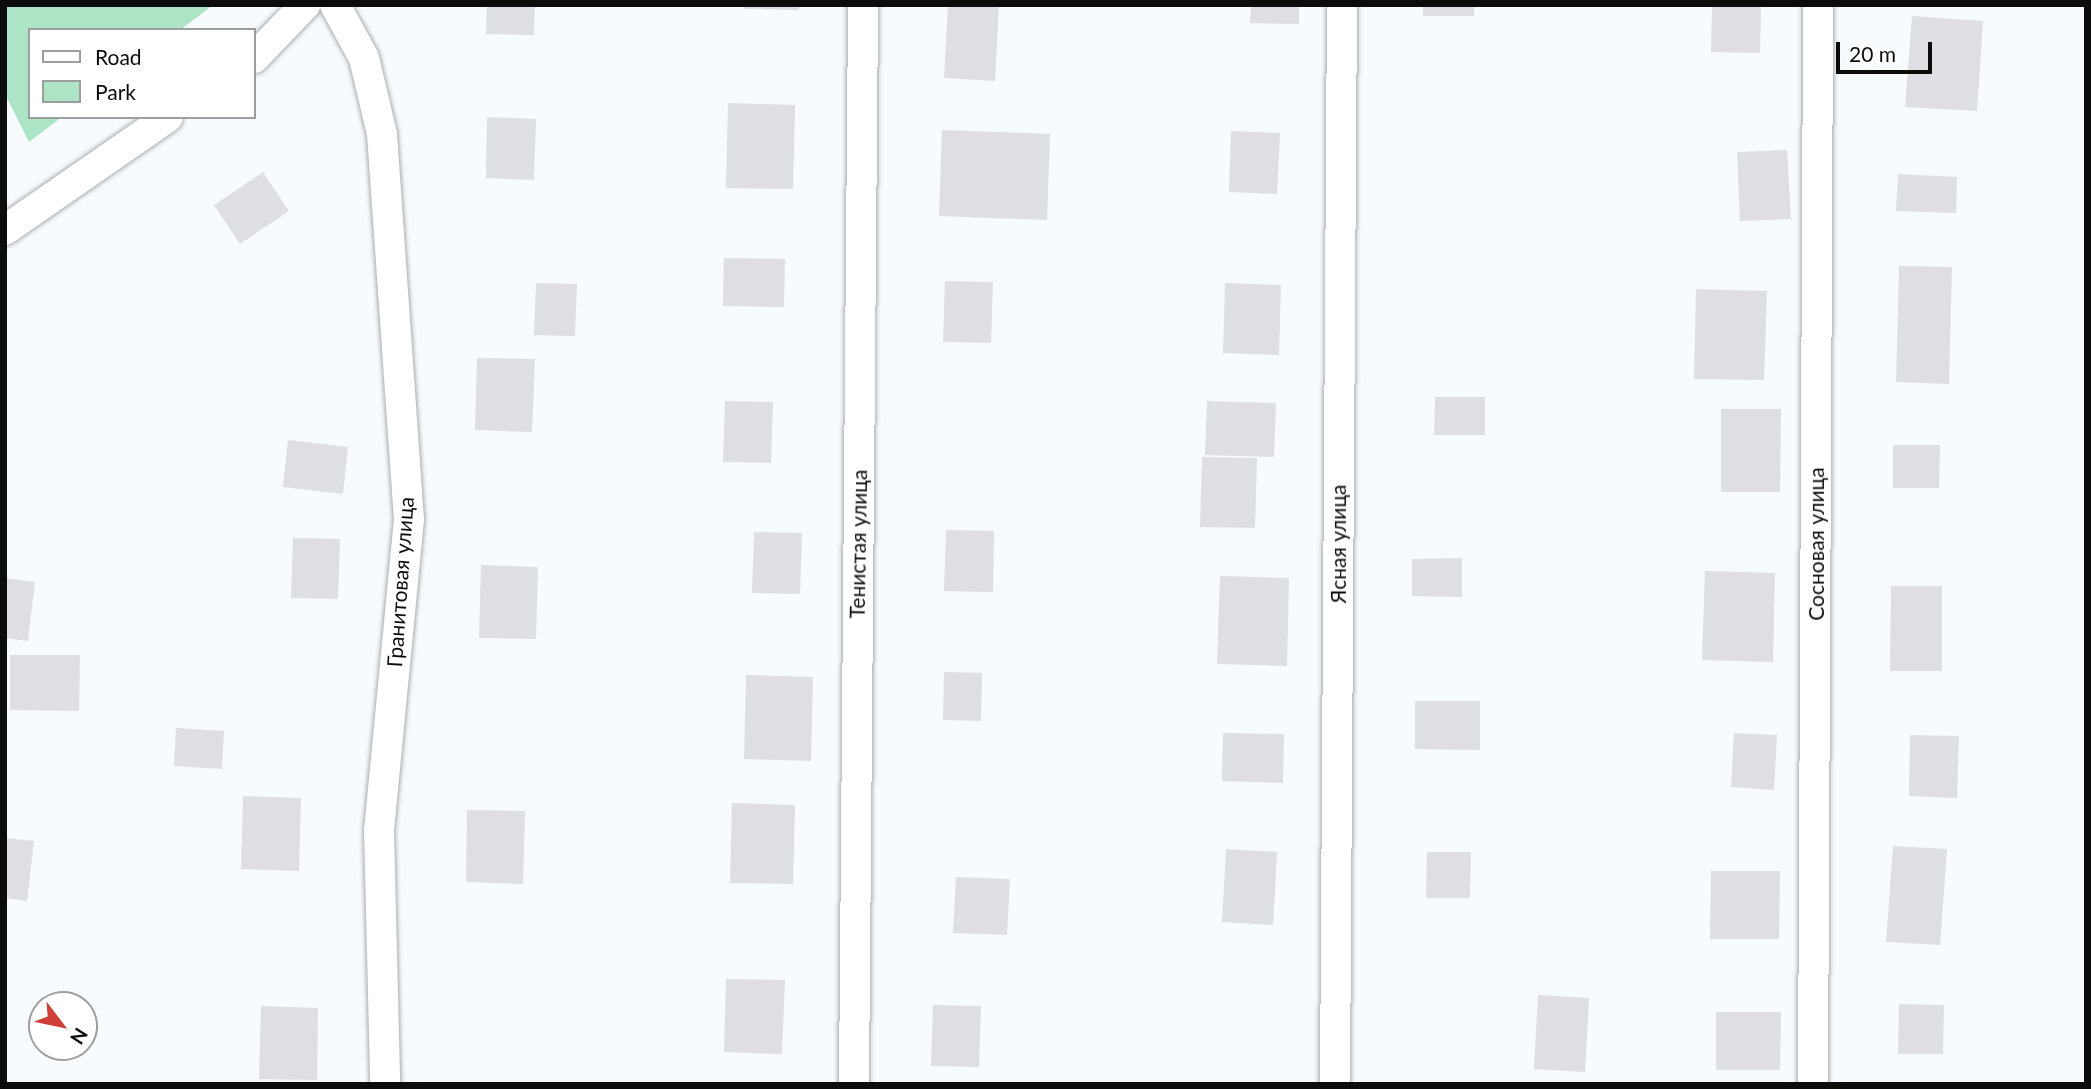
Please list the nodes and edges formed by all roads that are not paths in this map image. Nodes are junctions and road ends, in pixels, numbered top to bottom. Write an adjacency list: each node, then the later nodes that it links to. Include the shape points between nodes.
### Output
1 (305, 5): 6 (street)
2 (335, 5): 9 (street, Гранитовая улица, via 364,58 382,134 409,519 379,830)
3 (863, 5): 10 (street, Тенистая улица)
4 (1342, 5): 11 (street, Ясная улица)
5 (1818, 5): 12 (street, Сосновая улица)
6 (256, 56)
7 (165, 119): 8 (street)
8 (5, 230)
9 (385, 1084)
10 (853, 1084)
11 (1335, 1084)
12 (1813, 1084)

